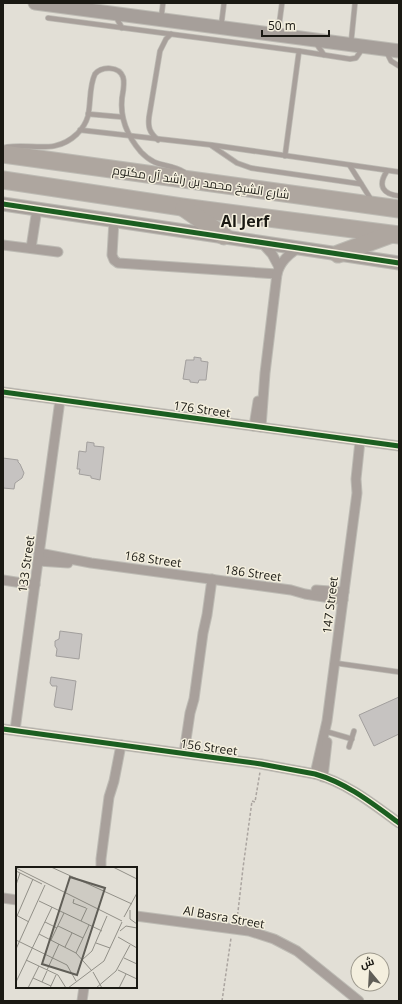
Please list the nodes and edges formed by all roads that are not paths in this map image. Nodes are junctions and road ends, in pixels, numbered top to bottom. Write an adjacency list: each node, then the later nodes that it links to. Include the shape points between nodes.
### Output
1 (35, 3): 6 (street)
2 (163, 3): 8 (lane)
3 (224, 3): 10 (lane)
4 (282, 3): 12 (lane)
5 (355, 3): 14 (lane)
6 (109, 11): 8 (street); 9 (lane)
7 (48, 18): 9 (lane)
8 (160, 20): 10 (street)
9 (122, 28): 11 (lane)
10 (221, 28): 12 (street)
11 (171, 34): 17 (lane); 25 (lane, via 160,51 149,117 148,128)
12 (278, 35): 13 (street)
13 (314, 40): 14 (street); 19 (lane)
14 (350, 45): 15 (street)
15 (364, 46): 16 (street); 19 (lane, via 356,58)
16 (385, 49): 18 (street); 20 (lane, via 390,60)
17 (299, 51): 19 (lane); 29 (lane)
18 (399, 51)
19 (324, 55)
20 (399, 66)
21 (88, 114): 22 (lane); 22 (lane, via 94,77 97,71 107,68 116,70 123,77); 23 (lane)
22 (122, 117): 24 (lane)
23 (80, 130): 24 (lane); 27 (lane, via 66,142 50,147)
24 (130, 137): 25 (lane); 34 (lane, via 150,160 181,171)
25 (158, 140): 26 (lane)
26 (212, 145): 29 (lane); 35 (lane, via 237,163 251,168)
27 (3, 148)
28 (3, 154): 34 (highway, شارع الشيخ محمد بن راشد آل مكتوم)
29 (285, 156): 30 (lane)
30 (350, 166): 31 (lane); 35 (lane)
31 (387, 171): 32 (lane); 36 (lane, via 382,182 384,190 390,195)
32 (399, 172)
33 (3, 180): 39 (highway)
34 (192, 180): 38 (highway, شارع الشيخ محمد بن راشد آل مكتوم)
35 (361, 184): 38 (lane)
36 (399, 196)
37 (3, 204): 40 (street)
38 (375, 206): 41 (highway, شارع الشيخ محمد بن راشد آل مكتوم)
39 (182, 207): 43 (highway); 44 (highway)
40 (37, 209): 42 (street); 47 (street)
41 (399, 210)
42 (114, 220): 44 (street); 52 (street, via 112,255 118,263)
43 (395, 235): 50 (highway)
44 (224, 236): 45 (street)
45 (262, 243): 48 (street); 52 (street, via 272,254)
46 (3, 245): 47 (street)
47 (32, 248): 49 (street)
48 (298, 248): 50 (street); 52 (street, via 287,256)
49 (58, 252)
50 (338, 254): 51 (street)
51 (399, 263)
52 (278, 271): 55 (street)
53 (3, 392): 54 (street, 176 Street)
54 (60, 400): 55 (street, 176 Street); 58 (street, 133 Street)
55 (257, 427): 56 (street, 176 Street)
56 (364, 441): 57 (street, 176 Street); 62 (street, 147 Street, via 361,479)
57 (399, 446)
58 (39, 557): 59 (street, 168 Street); 61 (street, 133 Street)
59 (209, 579): 62 (street, 186 Street, via 305,594); 73 (street, via 207,615)
60 (3, 580): 61 (street)
61 (35, 585): 67 (street, 133 Street)
62 (343, 596): 63 (street, 147 Street)
63 (335, 663): 64 (lane); 65 (street, 147 Street)
64 (399, 672)
65 (327, 721): 69 (street, 147 Street); 74 (street, 147 Street)
66 (3, 729): 67 (street, 156 Street)
67 (15, 730): 71 (street, 156 Street)
68 (354, 731): 70 (lane)
69 (328, 732): 70 (lane); 74 (street, 147 Street)
70 (352, 739): 72 (lane)
71 (117, 744): 73 (street, 156 Street); 76 (street, via 114,781 109,797)
72 (349, 747)
73 (187, 754): 74 (street, 156 Street)
74 (319, 775): 75 (street, 156 Street, via 362,797)
75 (399, 823)
76 (100, 865)
77 (3, 898): 78 (street)
78 (16, 900)
79 (137, 916): 82 (street, Al Basra Street, via 262,935 286,945 307,959)
80 (84, 988): 81 (street)
81 (82, 1001)
82 (359, 1001)

